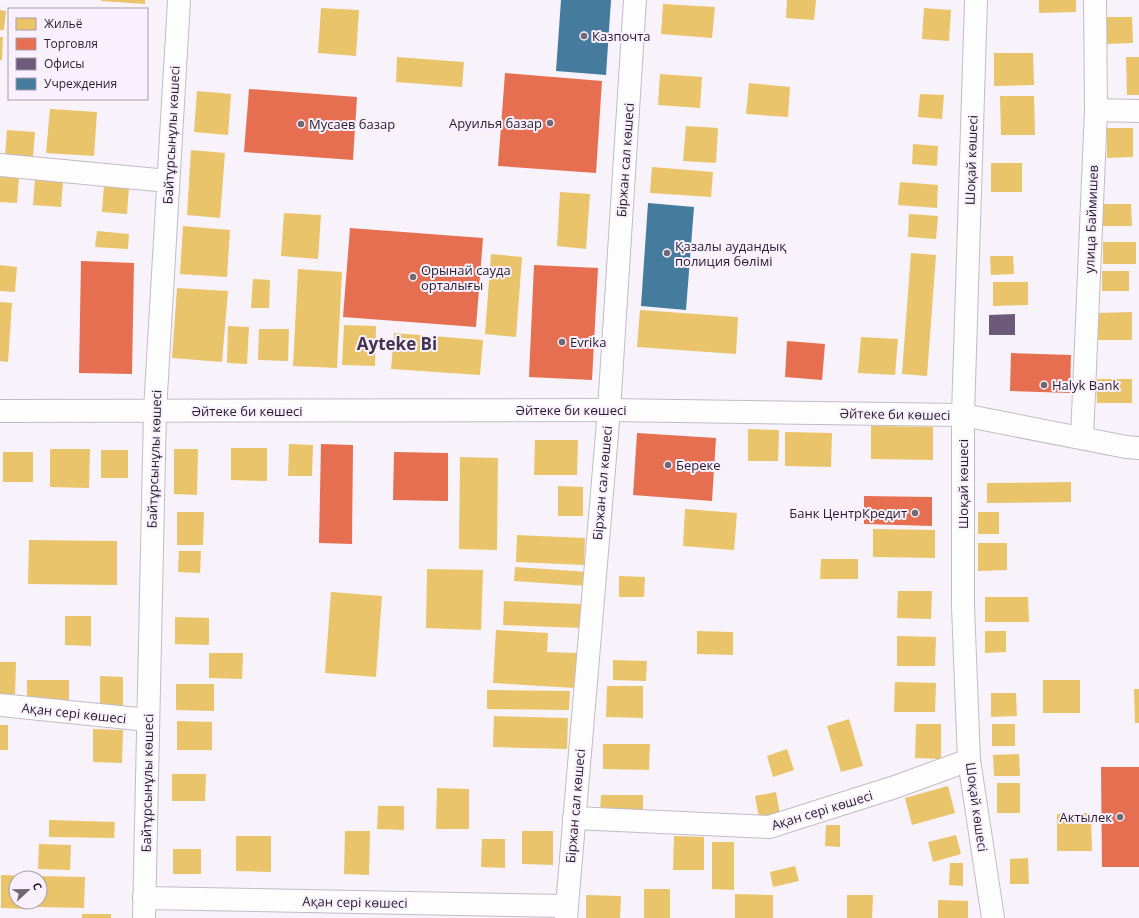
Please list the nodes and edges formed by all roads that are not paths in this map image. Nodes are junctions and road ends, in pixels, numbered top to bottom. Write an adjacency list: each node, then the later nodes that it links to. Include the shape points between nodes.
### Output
1 (179, 0): 8 (street, Байтұрсынұлы көшесі)
2 (635, 0): 9 (street, Біржан сал көшесі)
3 (976, 0): 12 (street, Шоқай көшесі)
4 (1095, 0): 5 (street, улица Баймишев)
5 (1096, 110): 6 (street); 13 (street, улица Баймишев)
6 (1139, 110)
7 (0, 165): 8 (street)
8 (168, 181): 11 (street, Байтұрсынұлы көшесі)
9 (609, 410): 11 (street, Әйтеке би көшесі); 12 (street, Әйтеке би көшесі); 18 (street, Біржан сал көшесі)
10 (0, 411): 11 (street, Әйтеке би көшесі)
11 (155, 411): 16 (street, Байтұрсынұлы көшесі)
12 (963, 415): 13 (street, Әйтеке би көшесі); 17 (street, Шоқай көшесі, via 963,606)
13 (1082, 438): 14 (street, Әйтеке би көшесі)
14 (1139, 448)
15 (0, 705): 16 (street, Ақан сері көшесі)
16 (148, 720): 19 (street, Байтұрсынұлы көшесі)
17 (969, 760): 18 (street, Ақан сері көшесі, via 895,787 769,827); 21 (street, Шоқай көшесі)
18 (574, 818): 20 (street, Біржан сал көшесі)
19 (144, 908): 20 (street, Ақан сері көшесі)
20 (566, 912)
21 (993, 918)

